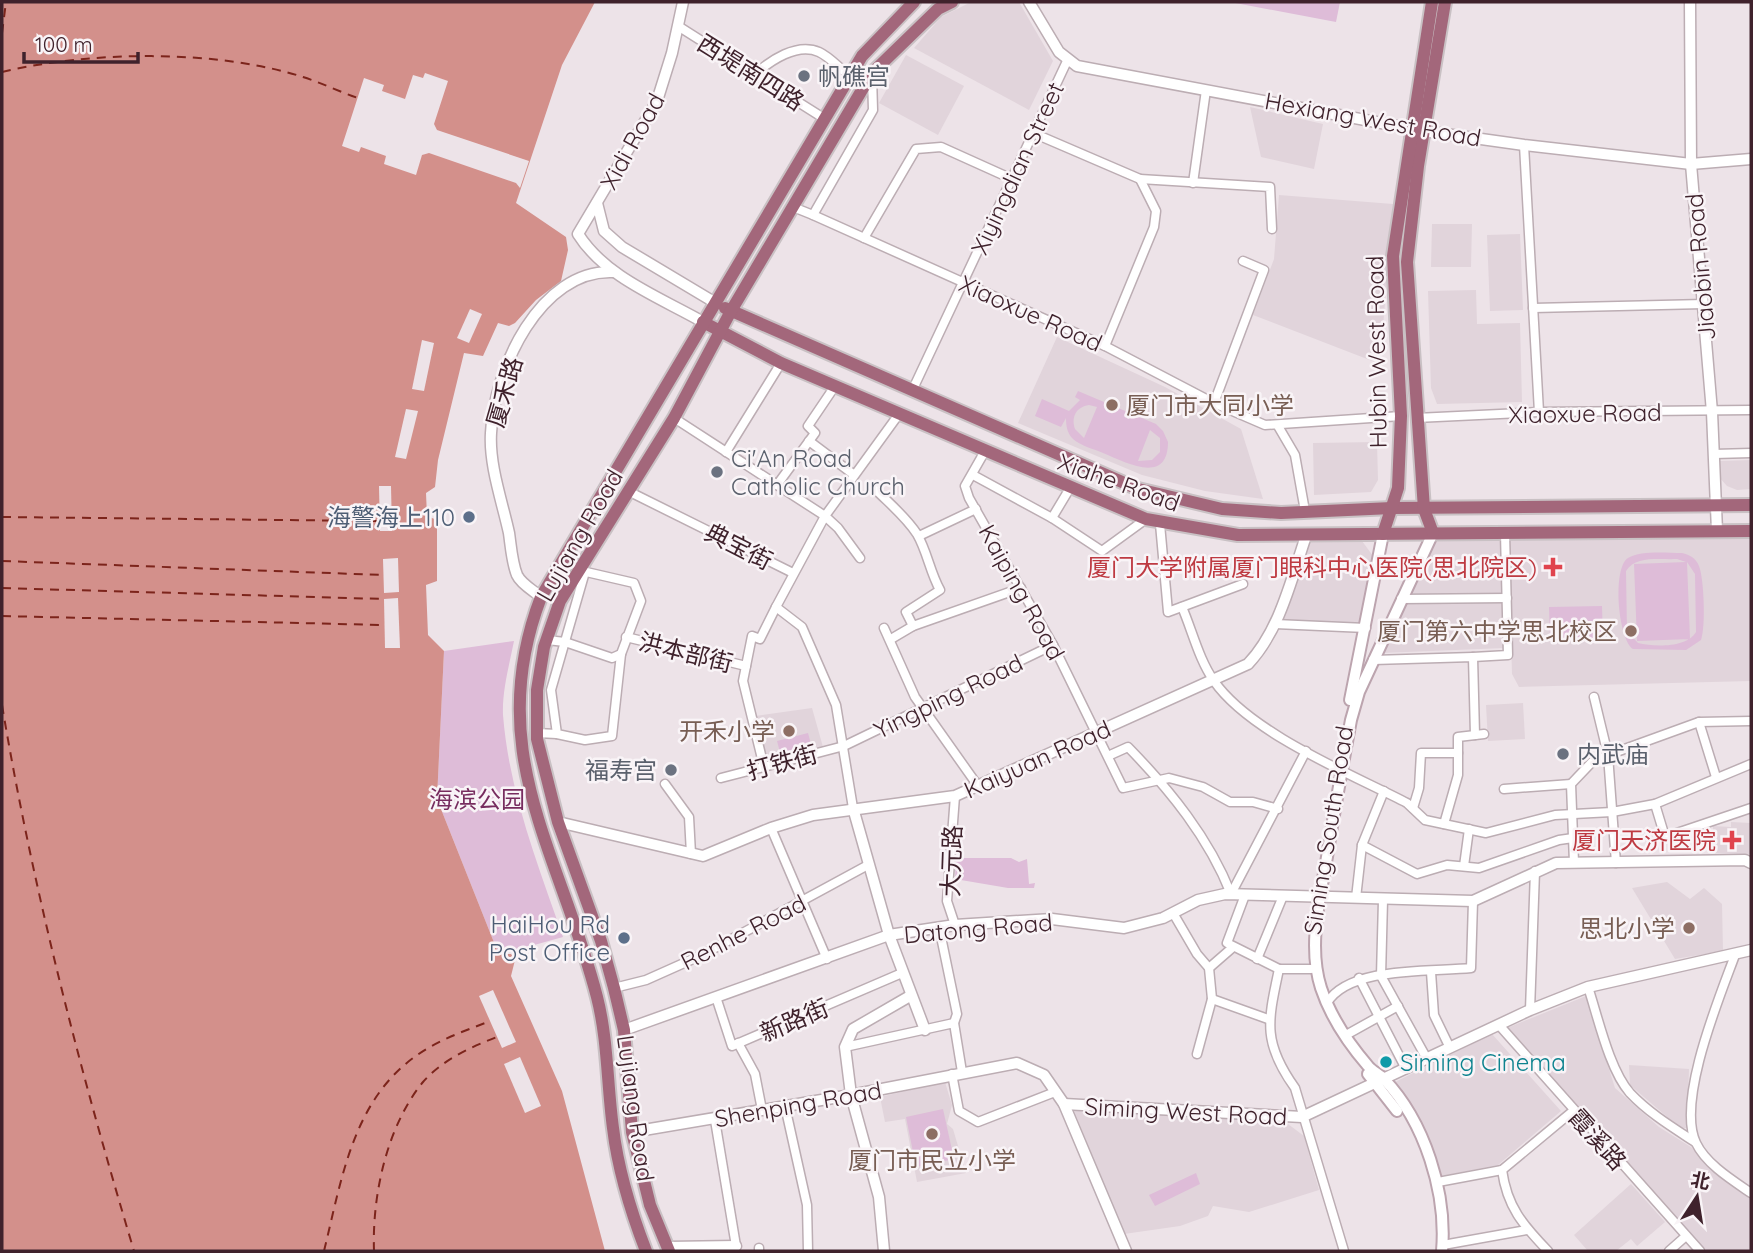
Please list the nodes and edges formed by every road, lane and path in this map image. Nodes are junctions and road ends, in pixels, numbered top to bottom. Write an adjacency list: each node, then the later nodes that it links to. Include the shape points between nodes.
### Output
1 (683, 2): 8 (street, Xidi Road)
2 (914, 2): 12 (main road, Lujiang Road, via 862,56)
3 (952, 2): 10 (main road, Lujiang Road, via 938,9)
4 (1030, 2): 9 (street, via 1059,52)
5 (1432, 2): 15 (main road, Hubin West Road)
6 (1445, 2): 15 (main road, Hubin West Road)
7 (1690, 2): 19 (street, Jiaobin Road)
8 (678, 26): 11 (street, 西堤南四路); 23 (street, Xidi Road, via 657,101)
9 (1068, 59): 13 (street, Hexiang West Road, via 1077,66); 16 (street, Xiyingdian Street)
10 (872, 73): 24 (main road, Lujiang Road); 25 (street, via 873,110)
11 (755, 74): 12 (street, via 775,57 811,50); 14 (street, 西堤南四路)
12 (850, 76): 14 (main road, Lujiang Road)
13 (1206, 90): 15 (street, Hexiang West Road); 22 (street)
14 (825, 119): 32 (main road, Lujiang Road)
15 (1419, 129): 17 (street, Hexiang West Road); 47 (main road, Hubin West Road, via 1393,256); 49 (main road, Hubin West Road, via 1407,262)
16 (1033, 134): 20 (street); 21 (street, Xiyingdian Street)
17 (1524, 145): 19 (street, Hexiang West Road); 34 (street)
18 (1751, 159): 19 (street, Hexiang West Road)
19 (1691, 164): 33 (street, Jiaobin Road)
20 (1140, 178): 22 (street); 38 (street, via 1156,211 1154,227)
21 (1012, 179): 28 (street, via 941,147 916,149); 31 (street, Xiyingdian Street)
22 (1193, 183): 26 (street, via 1270,187)
23 (597, 203): 27 (street, Xidi Road); 32 (street, Xiahe Road, via 604,231 622,247)
24 (793, 207): 25 (street, Xiaoxue Road); 35 (main road, Lujiang Road)
25 (813, 215): 28 (street, Xiaoxue Road)
26 (1272, 229)
27 (578, 234): 30 (street, Xiahe Road, via 591,255)
28 (864, 238): 31 (street, Xiaoxue Road)
29 (1243, 261): 42 (street, via 1264,270)
30 (614, 272): 36 (street, Xiahe Road); 84 (street, 厦禾路, via 591,274 546,300 511,355 494,410 490,434 493,461 518,578)
31 (963, 283): 38 (street, Xiaoxue Road); 41 (street, Xiyingdian Street)
32 (715, 302): 35 (main road, Xiahe Road); 36 (main road, Lujiang Road)
33 (1704, 304): 34 (street); 45 (street, Jiaobin Road)
34 (1533, 308): 44 (street)
35 (731, 312): 37 (main road, Lujiang Road); 41 (main road, Xiahe Road)
36 (703, 322): 37 (main road, Xiahe Road); 84 (main road, Lujiang Road)
37 (722, 331): 39 (main road, Xiahe Road); 48 (main road, Lujiang Road)
38 (1105, 346): 42 (street, Xiaoxue Road)
39 (781, 363): 40 (main road, Xiahe Road); 52 (street)
40 (835, 386): 46 (main road, Xiahe Road); 51 (street, via 808,426 815,433)
41 (912, 391): 67 (main road, Xiahe Road, via 1138,489 1222,509)
42 (1214, 403): 50 (street, Xiaoxue Road)
43 (1751, 410): 45 (street, Xiaoxue Road)
44 (1538, 412): 45 (street, Xiaoxue Road); 49 (street, Xiaoxue Road)
45 (1712, 412): 55 (street, Jiaobin Road)
46 (899, 414): 53 (main road, Xiahe Road); 56 (street)
47 (1401, 416): 50 (street, Xiaoxue Road); 64 (main road, Hubin West Road, via 1398,488)
48 (674, 418): 52 (street); 61 (main road, Lujiang Road)
49 (1416, 418): 66 (main road, Hubin West Road)
50 (1278, 426): 67 (street, via 1295,455)
51 (809, 441): 56 (street); 58 (street)
52 (726, 452): 58 (street)
53 (985, 452): 57 (street, Kaiping Road); 59 (main road, Xiahe Road)
54 (1751, 453): 55 (street)
55 (1714, 454): 63 (street, Jiaobin Road)
56 (853, 474): 68 (street)
57 (973, 475): 65 (street, Kaiping Road, via 965,486); 69 (street)
58 (777, 485): 68 (street)
59 (1070, 488): 69 (street); 70 (main road, Xiahe Road)
60 (876, 490): 77 (street)
61 (628, 491): 80 (main road, Lujiang Road); 81 (street, 典宝街)
62 (1751, 505): 63 (main road, Xiahe Road)
63 (1715, 506): 66 (main road, Xiahe Road); 72 (street, Jiaobin Road)
64 (1392, 508): 66 (main road, Xiahe Road); 67 (main road, Xiahe Road); 76 (main road, Hubin West Road)
65 (976, 509): 77 (street); 83 (street, Kaiping Road)
66 (1424, 509): 74 (main road, Hubin West Road)
67 (1305, 511)
68 (825, 516): 79 (street); 81 (street)
69 (1052, 518): 70 (street, via 1102,551)
70 (1146, 519): 71 (main road, Xiahe Road)
71 (1160, 524): 78 (main road, Xiahe Road, via 1238,535); 88 (street, via 1168,612)
72 (1717, 531): 73 (main road, Xiahe Road); 75 (main road, Xiahe Road)
73 (1751, 531)
74 (1433, 533): 75 (main road, Xiahe Road); 76 (main road, Xiahe Road); 86 (main road)
75 (1505, 533): 85 (street)
76 (1383, 534): 78 (main road, Xiahe Road); 89 (main road, Siming South Road)
77 (919, 536): 92 (street, via 940,590 906,612)
78 (1306, 536): 91 (street, Kaiyuan Road)
79 (860, 558)
80 (582, 571): 95 (street, via 634,583 641,601); 97 (main road, Lujiang Road, via 560,601); 98 (street)
81 (793, 573): 87 (street)
82 (1243, 584): 88 (street)
83 (1021, 588): 92 (street); 99 (street, Kaiping Road)
84 (541, 597): 214 (main road, Lujiang Road, via 520,677 518,733 528,792 598,998 613,1128)
85 (1507, 598): 86 (street); 101 (street, via 1508,655)
86 (1401, 599): 90 (main road)
87 (776, 607): 103 (street, via 760,639 752,636); 112 (street, via 803,628 836,705)
88 (1182, 607): 104 (street)
89 (1370, 608): 90 (main road, via 1379,622); 94 (main road, Siming South Road)
90 (1390, 623): 102 (main road)
91 (1275, 624): 94 (street); 104 (street, Kaiyuan Road, via 1264,647 1248,664)
92 (913, 626): 96 (street)
93 (884, 628): 96 (street)
94 (1366, 628): 119 (main road, Siming South Road)
95 (626, 637): 100 (street); 103 (street, 洪本部街)
96 (891, 639): 106 (street)
97 (547, 640): 98 (street); 109 (main road, Lujiang Road, via 537,690)
98 (565, 642): 100 (street, via 612,658); 111 (street, via 551,690)
99 (1053, 645): 106 (street, Yingping Road); 110 (street, Kaiping Road)
100 (621, 654): 111 (street, via 612,736 585,740)
101 (1473, 657): 102 (street); 114 (street, via 1480,734 1458,737)
102 (1373, 660): 119 (main road, via 1353,710)
103 (746, 666): 118 (street, via 743,681)
104 (1213, 680): 110 (street, Kaiyuan Road); 113 (street, via 1267,728)
105 (1594, 697): 115 (street)
106 (923, 708): 112 (street, Yingping Road); 125 (street)
107 (1751, 721): 108 (street)
108 (1699, 722): 115 (street); 120 (street)
109 (537, 733): 111 (street); 136 (main road, Lujiang Road)
110 (1097, 733): 116 (street, Kaiping Road); 125 (street, Kaiyuan Road)
111 (557, 734)
112 (844, 746): 118 (street, 打铁街); 130 (street)
113 (1307, 751): 119 (street); 133 (street)
114 (1458, 753): 131 (street, via 1421,753); 137 (street, via 1458,775)
115 (1608, 755): 124 (street, via 1592,762); 134 (street)
116 (1108, 756): 122 (street, via 1128,747); 122 (street, via 1123,788)
117 (1751, 764): 120 (street)
118 (764, 767): 121 (street, 打铁街)
119 (1339, 768): 127 (street); 151 (main road)
120 (1716, 777): 129 (street)
121 (721, 778)
122 (1160, 780): 133 (street, via 1203,787 1230,802); 149 (street, via 1211,849)
123 (666, 784): 142 (street, via 689,817)
124 (1571, 784): 126 (street); 135 (street)
125 (978, 786): 128 (street, Kaiyuan Road)
126 (1504, 789)
127 (1384, 791): 131 (street); 141 (street)
128 (955, 796): 130 (street, Kaiyuan Road); 158 (street, 大元路, via 947,901)
129 (1655, 804): 132 (street, via 1665,837); 134 (street)
130 (853, 808): 138 (street, Kaiyuan Road); 146 (street)
131 (1413, 808): 137 (street, via 1425,820)
132 (1751, 808)
133 (1279, 809): 149 (street)
134 (1612, 812): 135 (street); 144 (street)
135 (1572, 814): 139 (street, via 1486,832); 140 (street)
136 (558, 822): 142 (street, Kaiyuan Road); 174 (main road, Lujiang Road)
137 (1444, 824): 139 (street)
138 (771, 828): 142 (street, Kaiyuan Road, via 703,856); 156 (street)
139 (1469, 829): 147 (street)
140 (1573, 838): 143 (street); 147 (street, via 1479,868)
141 (1362, 845): 147 (street, via 1417,874 1447,865); 153 (street)
142 (691, 854)
143 (1574, 863): 144 (street, Datong Road); 148 (street, Datong Road, via 1556,863)
144 (1616, 863): 145 (street, Datong Road)
145 (1751, 863)
146 (868, 865): 156 (street, Renhe Road); 160 (street)
147 (1464, 866)
148 (1535, 871): 155 (street, Datong Road); 180 (street)
149 (1231, 894): 150 (street, Datong Road); 157 (street, Datong Road, via 1198,900)
150 (1245, 895): 152 (street, Datong Road); 161 (street, via 1227,943)
151 (1318, 895): 152 (street, Datong Road); 153 (street, Datong Road); 168 (main road, Siming South Road, via 1309,938); 178 (main road, via 1315,951)
152 (1283, 896): 165 (street)
153 (1356, 898): 154 (street, Datong Road)
154 (1382, 900): 155 (street, Datong Road); 171 (street)
155 (1473, 901): 169 (street, via 1471,968)
156 (801, 902): 164 (street); 174 (street, Renhe Road, via 702,955)
157 (1173, 913): 158 (street, Datong Road, via 1124,928 1052,919); 166 (street)
158 (955, 925): 159 (street, Datong Road)
159 (939, 927): 160 (street, Datong Road); 183 (street, via 957,1014)
160 (889, 935): 164 (street, Datong Road); 170 (street)
161 (1232, 948): 165 (street); 166 (street)
162 (1751, 950): 163 (street, Siming West Road)
163 (1735, 955): 173 (street, Siming West Road); 205 (street, via 1696,1066)
164 (827, 959): 176 (street, Datong Road)
165 (1257, 959): 167 (street)
166 (1209, 968): 177 (street)
167 (1279, 969): 168 (street); 182 (street)
168 (1311, 969): 195 (main road, Siming South Road, via 1330,1019 1361,1067)
169 (1431, 972): 171 (street); 190 (street, via 1434,1015)
170 (902, 973): 175 (street); 188 (street, 新路街)
171 (1381, 976): 172 (street); 179 (street)
172 (1359, 978): 178 (street, via 1335,991); 181 (street)
173 (1588, 987): 180 (street, Siming West Road); 205 (street, via 1616,1069 1629,1091 1655,1116)
174 (614, 988): 185 (main road, Lujiang Road)
175 (909, 996): 186 (street); 189 (street, via 853,1029)
176 (716, 997): 185 (street, Datong Road); 188 (street, 新路街, via 732,1046)
177 (1212, 999): 182 (street); 191 (street)
178 (1327, 1003): 187 (main road)
179 (1398, 1006): 181 (street); 192 (street)
180 (1530, 1010): 184 (street, Siming West Road)
181 (1378, 1017): 187 (street); 193 (street)
182 (1268, 1019): 202 (street, via 1273,1047 1295,1088)
183 (954, 1023): 186 (street); 194 (street)
184 (1499, 1025): 190 (street, Siming West Road); 201 (street, 霞溪路)
185 (624, 1030): 204 (main road, Lujiang Road)
186 (925, 1030): 189 (street)
187 (1346, 1035): 195 (main road)
188 (738, 1043): 200 (street, via 755,1074)
189 (845, 1047): 197 (street)
190 (1450, 1048): 192 (street, Siming West Road)
191 (1196, 1054)
192 (1427, 1059): 193 (street, Siming West Road)
193 (1406, 1069): 195 (street, Siming West Road)
194 (957, 1073): 196 (street, Shenping Road, via 1017,1063 1044,1075); 196 (street, via 958,1111 978,1122); 197 (street, Shenping Road)
195 (1381, 1081): 202 (street, Siming West Road); 207 (main road, Siming South Road, via 1419,1130); 213 (main road, Siming South Road, via 1425,1159 1434,1188)
196 (1055, 1091): 198 (street, Shenping Road)
197 (851, 1096): 199 (street, Shenping Road); 216 (street, via 879,1196)
198 (1064, 1104): 202 (street, Siming West Road); 217 (street, Shenping Road)
199 (786, 1106): 200 (street, Shenping Road); 215 (street, via 807,1205)
200 (762, 1111): 203 (street, Shenping Road)
201 (1573, 1111): 206 (street); 210 (street, 霞溪路)
202 (1303, 1116): 218 (street)
203 (715, 1120): 204 (street, Shenping Road); 211 (street)
204 (632, 1132): 212 (main road, Lujiang Road, via 650,1205)
205 (1695, 1142): 208 (street, via 1721,1172)
206 (1502, 1171): 207 (street); 209 (street, via 1505,1194)
207 (1438, 1182): 213 (main road, Siming South Road)
208 (1751, 1193)
209 (1527, 1230): 213 (street); 219 (street)
210 (1686, 1236): 220 (street); 221 (street, 霞溪路)
211 (736, 1247): 212 (street)
212 (668, 1249)
213 (1440, 1249)
214 (646, 1251)
215 (808, 1251)
216 (884, 1251)
217 (1126, 1251)
218 (1345, 1251)
219 (1548, 1251)
220 (1669, 1251)
221 (1700, 1251)

